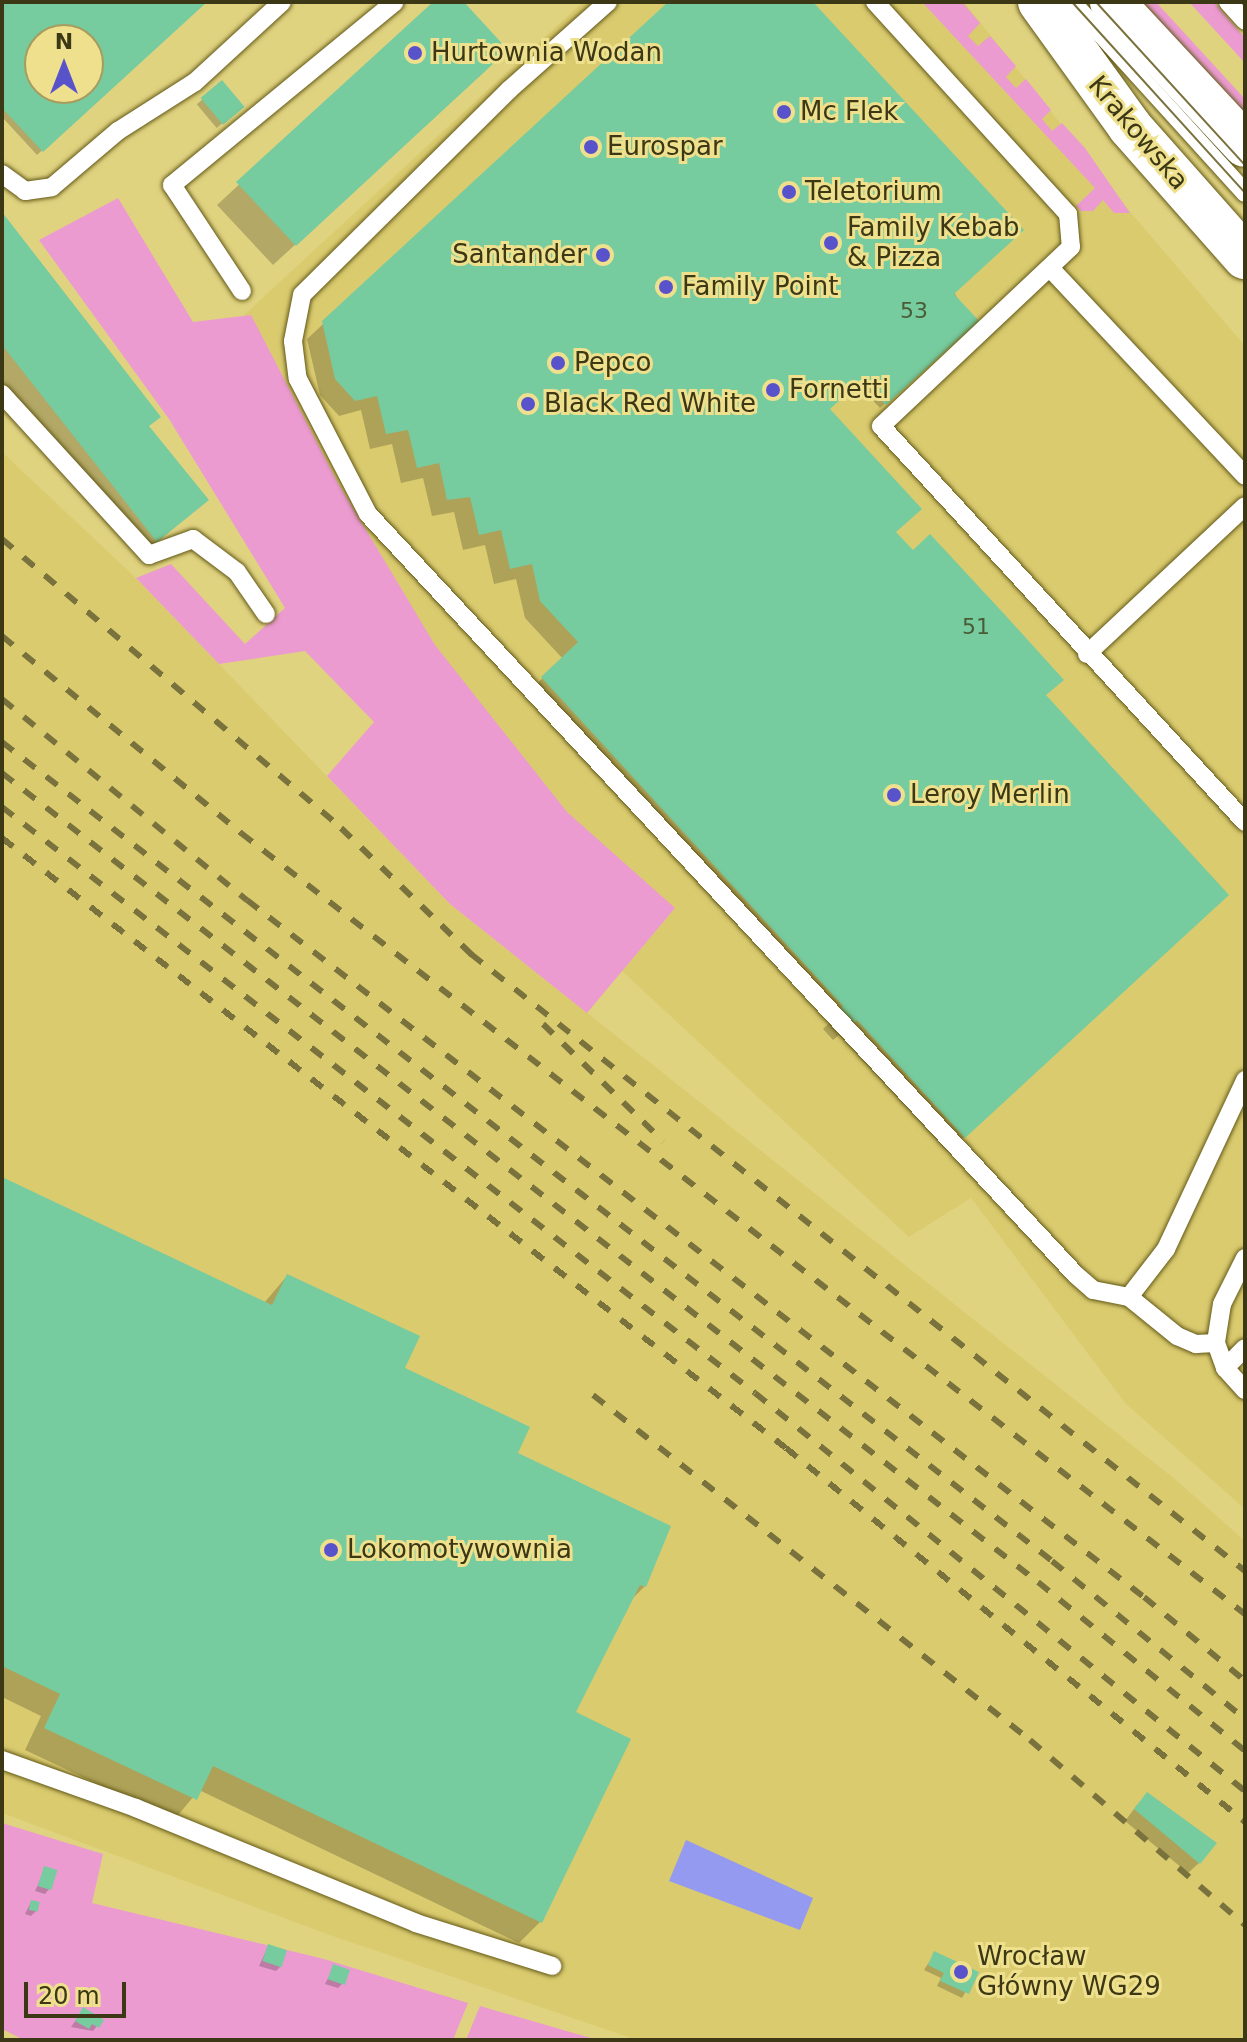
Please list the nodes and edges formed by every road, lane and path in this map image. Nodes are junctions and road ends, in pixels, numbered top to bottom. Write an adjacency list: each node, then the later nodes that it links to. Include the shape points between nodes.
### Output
1 (282, 2): 11 (lane, via 195,82 118,131 52,187 25,191)
2 (395, 2): 15 (lane, via 172,185)
3 (608, 2): 24 (lane, via 509,90 302,295 293,341 298,379 368,514 1076,1275 1093,1290)
4 (875, 2): 14 (lane, via 1068,214 1071,247)
5 (1040, 2): 13 (main road, Krakowska, via 1130,127)
6 (1072, 2): 12 (lane)
7 (1112, 2): 10 (main road)
8 (1228, 2): 9 (lane)
9 (1245, 21)
10 (1245, 145)
11 (2, 174)
12 (1245, 193)
13 (1245, 257)
14 (1050, 268): 17 (lane); 20 (lane, via 881,426)
15 (242, 291)
16 (2, 394): 19 (lane, via 149,555 193,539 237,572)
17 (1245, 476)
18 (1245, 506): 20 (lane)
19 (266, 614)
20 (1087, 654): 21 (lane)
21 (1245, 822)
22 (1245, 1080): 24 (lane, via 1166,1249)
23 (1245, 1258): 25 (lane, via 1222,1304)
24 (1129, 1297): 25 (lane, via 1177,1336 1196,1344)
25 (1216, 1343): 27 (lane)
26 (1245, 1348): 27 (lane)
27 (1225, 1368): 28 (lane)
28 (1245, 1390)
29 (2, 1760): 30 (lane, via 136,1808 416,1923)
30 (552, 1966)

